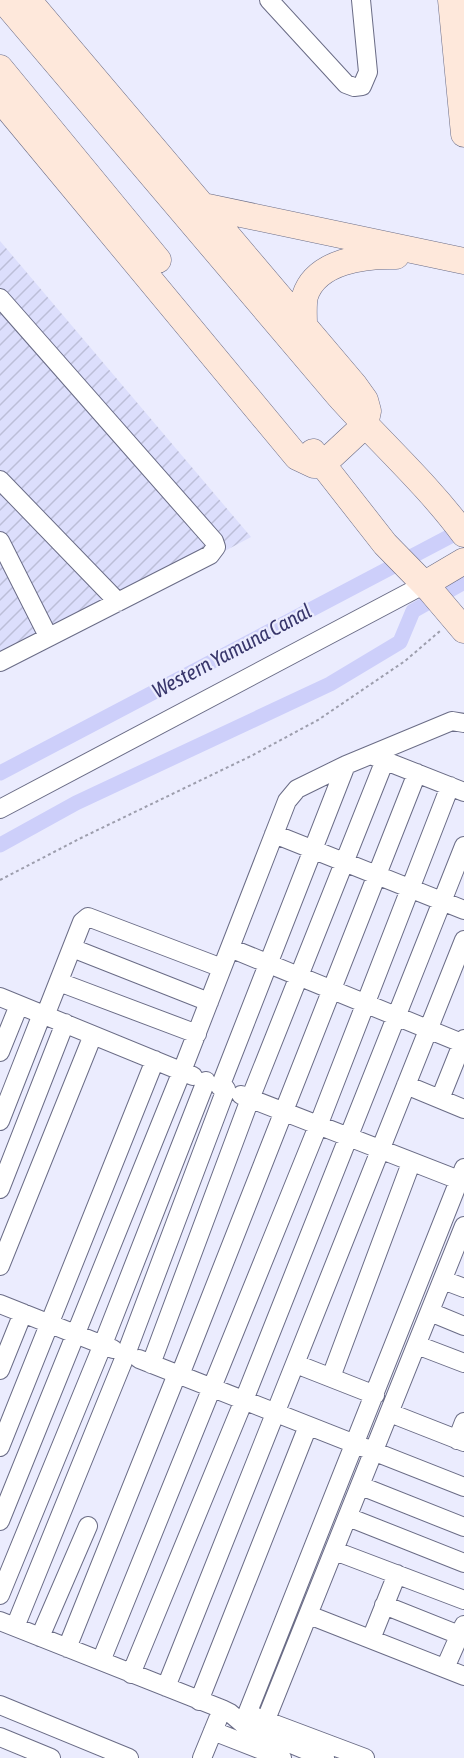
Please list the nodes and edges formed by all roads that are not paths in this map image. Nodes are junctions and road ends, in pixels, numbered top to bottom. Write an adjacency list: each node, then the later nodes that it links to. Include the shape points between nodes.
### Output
1 (269, 0): 2 (street, via 346,84 354,87 362,86 368,72)
2 (361, 0)
3 (451, 0): 7 (street)
4 (13, 4): 8 (street); 13 (street)
5 (0, 68): 14 (street)
6 (0, 99): 14 (street, via 286,446 307,463)
7 (464, 134)
8 (203, 206): 9 (street); 12 (street)
9 (464, 261)
10 (464, 271): 12 (street, via 405,256 381,255 346,261 318,275 305,296)
11 (0, 298): 20 (street, via 214,541 216,547 210,555)
12 (304, 325): 13 (street, via 365,400)
13 (365, 425): 14 (street); 16 (street, via 446,509)
14 (322, 465): 19 (street, via 385,544)
15 (0, 480): 20 (street)
16 (464, 534)
17 (0, 541): 22 (street)
18 (464, 561): 19 (street)
19 (426, 585): 21 (street); 29 (street)
20 (118, 602): 22 (street)
21 (456, 620)
22 (48, 636): 23 (street)
23 (0, 662)
24 (464, 723): 25 (street, via 452,721)
25 (377, 758): 26 (street); 27 (street); 33 (street)
26 (346, 765): 30 (street, via 291,793); 32 (street)
27 (417, 773): 28 (street); 34 (street)
28 (457, 789): 35 (street)
29 (0, 809)
30 (274, 834): 32 (street); 40 (street)
31 (464, 846): 36 (street)
32 (312, 849): 33 (street); 41 (street)
33 (344, 862): 34 (street); 43 (street)
34 (377, 875): 35 (street); 45 (street)
35 (410, 888): 36 (street); 48 (street)
36 (442, 901): 37 (street); 51 (street)
37 (464, 910)
38 (464, 940): 53 (street)
39 (72, 948): 42 (street, via 82,922 92,917); 44 (street); 47 (street)
40 (230, 948): 41 (street); 42 (street)
41 (268, 964): 43 (street); 61 (street)
42 (222, 968): 47 (street)
43 (299, 977): 45 (street); 62 (street)
44 (58, 982): 50 (street); 54 (street)
45 (332, 990): 48 (street); 65 (street)
46 (0, 997): 49 (street)
47 (209, 1002): 54 (street)
48 (365, 1004): 51 (street); 67 (street)
49 (19, 1005): 50 (street); 57 (street)
50 (44, 1015): 52 (street); 66 (street)
51 (397, 1016): 53 (street); 68 (street)
52 (64, 1023): 55 (street); 72 (street)
53 (429, 1029): 56 (street); 60 (street)
54 (197, 1034): 59 (street)
55 (93, 1035): 58 (street); 75 (street)
56 (463, 1042): 63 (street)
57 (0, 1052)
58 (155, 1060): 59 (street); 81 (street)
59 (182, 1071): 61 (street); 83 (street)
60 (406, 1085): 63 (street); 69 (street)
61 (217, 1086): 62 (street); 84 (street); 86 (street)
62 (250, 1099): 65 (street); 88 (street)
63 (440, 1099): 64 (street)
64 (464, 1109)
65 (284, 1113): 67 (street); 91 (street)
66 (0, 1121)
67 (318, 1126): 68 (street); 93 (street)
68 (348, 1138): 69 (street); 95 (street)
69 (380, 1150): 70 (street); 89 (street)
70 (411, 1163): 71 (street); 92 (street)
71 (462, 1177): 94 (street)
72 (0, 1189)
73 (464, 1226): 74 (street)
74 (459, 1251): 76 (street)
75 (0, 1266)
76 (443, 1280): 77 (street); 79 (street)
77 (464, 1288)
78 (0, 1304): 80 (street)
79 (430, 1312): 82 (street); 85 (street)
80 (23, 1313): 81 (street); 90 (street)
81 (49, 1324): 83 (street); 102 (street)
82 (464, 1326)
83 (77, 1335): 84 (street); 108 (street)
84 (103, 1344): 86 (street); 115 (street)
85 (417, 1345): 87 (street); 97 (street)
86 (126, 1354): 88 (street); 106 (street)
87 (464, 1363)
88 (151, 1364): 91 (street)
89 (296, 1364): 92 (street); 96 (street)
90 (0, 1370)
91 (178, 1374): 93 (street); 111 (street)
92 (331, 1377): 94 (street)
93 (212, 1388): 95 (street); 124 (street)
94 (375, 1395): 101 (street)
95 (244, 1400): 96 (street); 126 (street)
96 (276, 1413): 99 (street); 128 (street)
97 (390, 1413): 100 (street); 103 (street)
98 (464, 1422): 100 (street)
99 (308, 1426): 101 (street); 129 (street)
100 (460, 1441)
101 (356, 1443): 103 (street); 131 (street)
102 (0, 1447)
103 (375, 1451): 104 (street); 105 (street)
104 (361, 1486): 107 (street); 110 (street)
105 (464, 1486)
106 (60, 1515): 109 (street); 119 (street)
107 (348, 1517): 112 (street); 113 (street)
108 (0, 1521)
109 (88, 1526): 111 (street); 121 (street)
110 (464, 1527)
111 (112, 1537): 123 (street)
112 (335, 1551): 114 (street); 118 (street)
113 (464, 1563)
114 (397, 1574): 116 (street); 117 (street)
115 (0, 1596)
116 (464, 1600)
117 (384, 1605): 120 (street); 122 (street)
118 (309, 1615): 122 (street); 132 (street)
119 (7, 1624): 121 (street)
120 (463, 1633): 125 (street)
121 (40, 1637): 123 (street)
122 (371, 1639): 125 (street)
123 (68, 1648): 124 (street)
124 (101, 1661): 126 (street)
125 (445, 1668): 127 (street)
126 (131, 1674): 128 (street)
127 (464, 1676)
128 (166, 1687): 129 (street)
129 (200, 1701): 131 (street)
130 (0, 1705): 137 (street)
131 (236, 1715): 132 (street); 133 (street)
132 (264, 1726): 139 (street); 140 (street)
133 (213, 1731): 135 (street); 138 (street)
134 (0, 1737): 136 (street)
135 (206, 1757)
136 (51, 1758)
137 (129, 1758)
138 (282, 1758)
139 (325, 1758)
140 (365, 1758)

